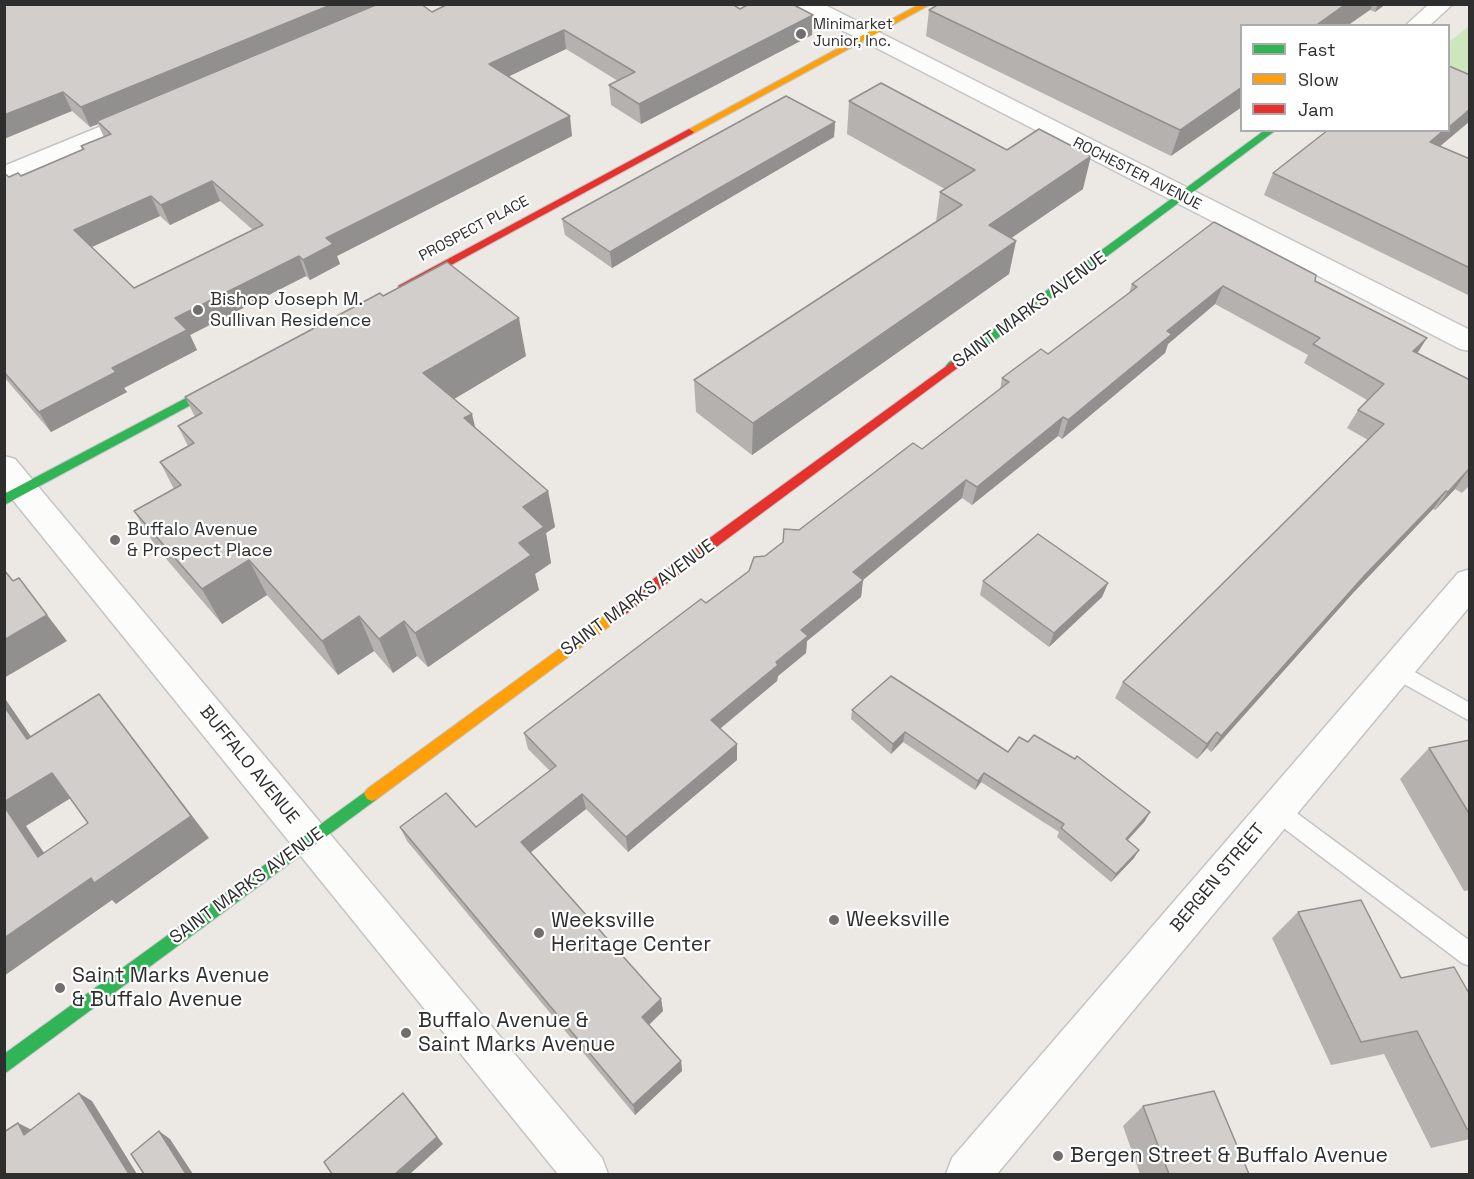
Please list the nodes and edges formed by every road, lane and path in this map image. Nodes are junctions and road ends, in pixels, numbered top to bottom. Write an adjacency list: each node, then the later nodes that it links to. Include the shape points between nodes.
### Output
1 (806, 4): 5 (street, ROCHESTER AVENUE)
2 (927, 4): 5 (street, PROSPECT PLACE)
3 (1443, 4): 4 (street)
4 (1417, 24)
5 (868, 36): 9 (street, ROCHESTER AVENUE); 10 (street, PROSPECT PLACE)
6 (168, 106): 8 (street)
7 (1269, 132): 9 (street, SAINT MARKS AVENUE)
8 (4, 175)
9 (1182, 197): 11 (street, ROCHESTER AVENUE); 18 (street, SAINT MARKS AVENUE)
10 (393, 291)
11 (1470, 342)
12 (237, 375): 13 (street)
13 (11, 485): 18 (street, BUFFALO AVENUE)
14 (1470, 582): 15 (street, BERGEN STREET)
15 (1395, 669): 16 (lane); 17 (street, BERGEN STREET)
16 (1470, 713)
17 (1275, 810): 19 (lane); 22 (street, BERGEN STREET)
18 (310, 839): 20 (street, SAINT MARKS AVENUE); 21 (street, BUFFALO AVENUE)
19 (1470, 955)
20 (4, 1065)
21 (586, 1174)
22 (968, 1174)

